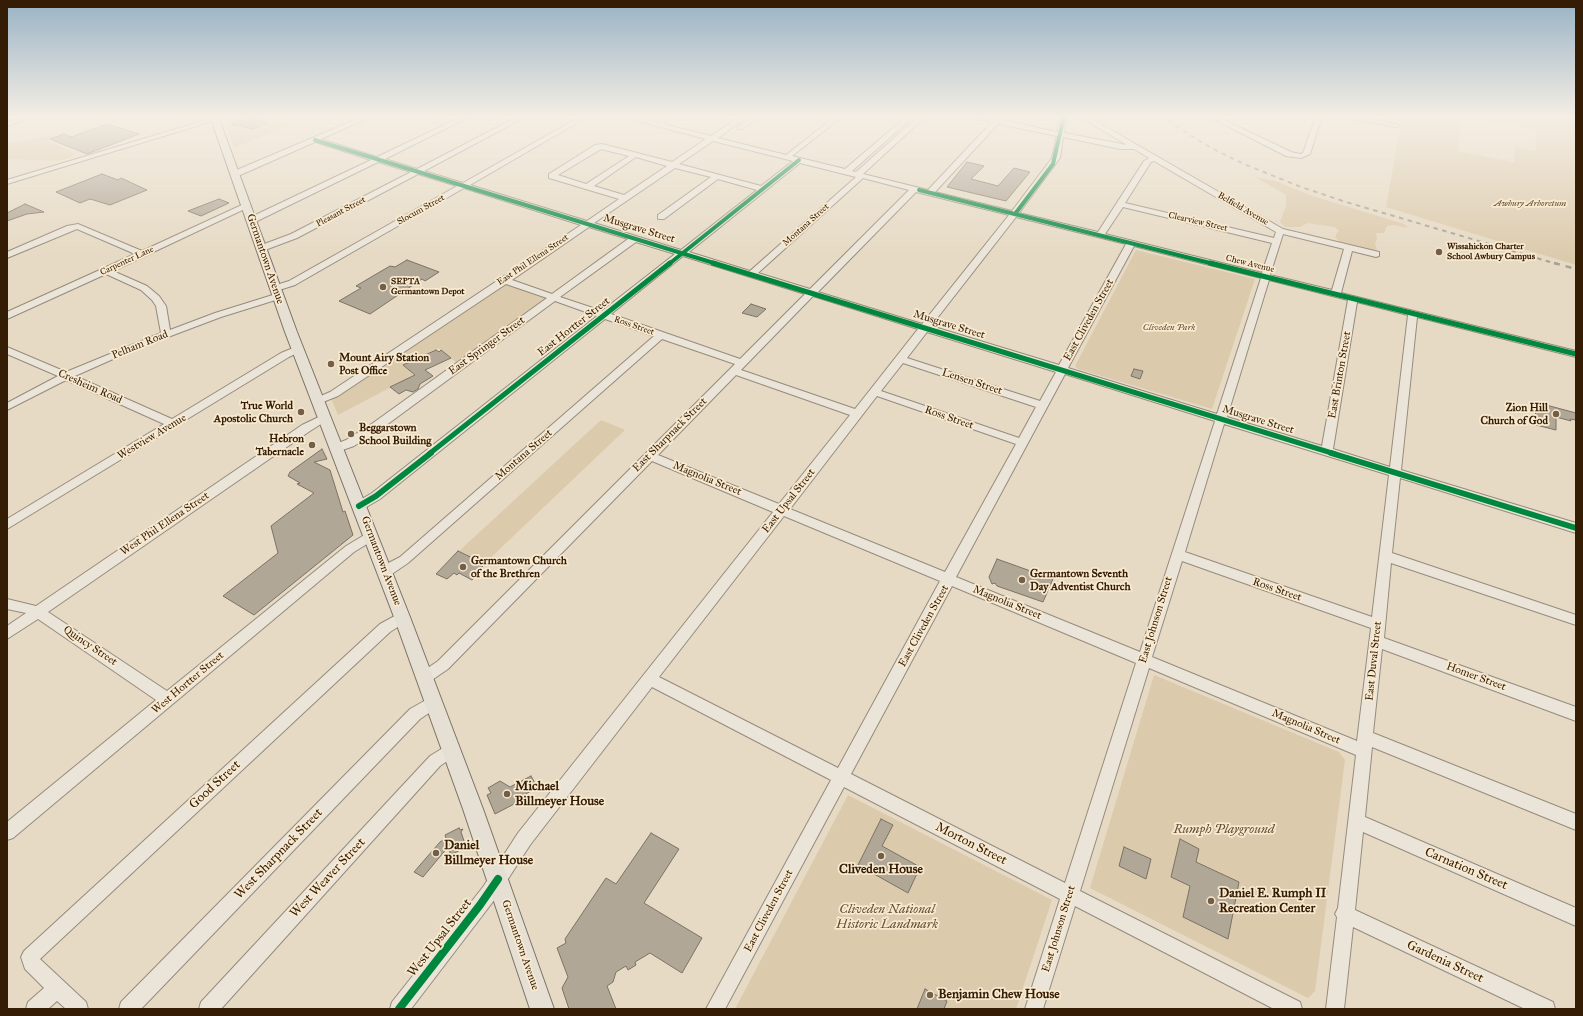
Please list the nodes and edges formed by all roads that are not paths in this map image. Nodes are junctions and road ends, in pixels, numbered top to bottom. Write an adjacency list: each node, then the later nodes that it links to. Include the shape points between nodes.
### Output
1 (67, 163): 27 (street)
2 (231, 163): 24 (main road, Germantown Avenue)
3 (260, 163): 24 (street)
4 (370, 163): 39 (street)
5 (393, 163): 22 (street, Musgrave Street)
6 (433, 163): 22 (street, Pleasant Street)
7 (501, 163): 29 (street, Slocum Street)
8 (572, 163): 30 (street, via 552,176)
9 (622, 163): 30 (street)
10 (666, 163): 20 (street)
11 (795, 163): 31 (street, East Hortter Street)
12 (812, 163): 23 (street, Chew Avenue)
13 (856, 163): 23 (street)
14 (872, 163): 25 (street, Montana Street)
15 (946, 163): 21 (street)
16 (955, 163): 33 (street)
17 (1053, 163): 37 (street, East Upsal Street)
18 (1146, 163): 35 (street)
19 (1163, 163): 41 (street, Belfield Avenue)
20 (672, 165): 26 (street); 34 (street, East Phil Ellena Street)
21 (941, 168)
22 (418, 171): 29 (street, Musgrave Street); 46 (street, Pleasant Street, via 294,236)
23 (846, 172): 25 (street, Chew Avenue)
24 (235, 174): 36 (main road, Germantown Avenue)
25 (859, 175): 32 (street, Chew Avenue); 53 (street, Montana Street)
26 (716, 177): 31 (street); 38 (street)
27 (7, 182)
28 (927, 182): 32 (street, East Sharpnack Street)
29 (463, 185): 40 (street, Musgrave Street); 56 (street, Slocum Street)
30 (587, 186): 34 (street)
31 (763, 189): 48 (street, East Hortter Street)
32 (916, 190): 33 (street, Chew Avenue); 57 (street, East Sharpnack Street)
33 (929, 193): 37 (street, Chew Avenue)
34 (625, 198): 40 (street, East Phil Ellena Street)
35 (1120, 204): 42 (street); 44 (street, Clearview Street)
36 (247, 206): 39 (main road, Germantown Avenue); 49 (street, Carpenter Lane)
37 (1015, 214): 42 (street, Chew Avenue); 64 (street, East Upsal Street)
38 (661, 217)
39 (252, 220): 46 (main road, Germantown Avenue)
40 (587, 224): 43 (street, Musgrave Street); 55 (street, East Phil Ellena Street)
41 (1280, 231): 44 (street, East Johnson Street); 47 (street)
42 (1100, 236): 45 (street, Chew Avenue)
43 (635, 238): 48 (street, Musgrave Street); 59 (street, East Springer Street)
44 (1276, 241): 54 (street, East Johnson Street)
45 (1131, 243): 54 (street, Chew Avenue); 72 (street, East Cliveden Street)
46 (262, 248): 56 (main road, Germantown Avenue)
47 (1348, 248): 50 (street); 58 (street)
48 (682, 253): 53 (street, Musgrave Street); 63 (street, East Hortter Street)
49 (141, 254): 51 (street, via 76,227); 52 (street, Carpenter Lane)
50 (1376, 254)
51 (7, 255)
52 (105, 270): 62 (street, Carpenter Lane); 65 (street, via 144,288 156,298 161,306)
53 (752, 274): 57 (street, Musgrave Street)
54 (1264, 276): 58 (street, Chew Avenue); 80 (street, East Johnson Street)
55 (504, 280): 59 (street, Ross Street); 75 (street, East Phil Ellena Street, via 334,394)
56 (277, 292): 65 (street, Pelham Road); 67 (main road, Germantown Avenue)
57 (811, 293): 64 (street, Musgrave Street); 71 (street, East Sharpnack Street)
58 (1336, 294): 60 (street, Chew Avenue)
59 (554, 297): 63 (street, Ross Street); 83 (street, East Springer Street, via 370,431)
60 (1353, 299): 61 (street, Chew Avenue); 84 (street, East Brinton Street)
61 (1413, 314): 69 (street, Chew Avenue); 86 (street, East Duval Street)
62 (7, 316)
63 (604, 316): 66 (street, Ross Street); 87 (street, East Hortter Street, via 376,496)
64 (925, 328): 70 (street, East Upsal Street); 72 (street, Musgrave Street)
65 (166, 334): 73 (street, Pelham Road)
66 (661, 335): 71 (street, Ross Street); 94 (street, Montana Street, via 404,560)
67 (298, 349): 75 (main road, Germantown Avenue); 81 (street, Westview Avenue)
68 (7, 350): 73 (street, Cresheim Road)
69 (1576, 354)
70 (901, 359): 74 (street, East Upsal Street); 76 (street, Lensen Street)
71 (737, 367): 78 (street, Ross Street); 85 (street, East Sharpnack Street)
72 (1062, 370): 76 (street, East Cliveden Street); 80 (street, Musgrave Street)
73 (66, 376): 77 (street, Pelham Road); 81 (street, Cresheim Road)
74 (875, 392): 78 (street, East Upsal Street); 82 (street, Ross Street)
75 (318, 401): 79 (main road, Germantown Avenue)
76 (1043, 406): 82 (street, East Cliveden Street)
77 (7, 407)
78 (858, 414): 88 (street, East Upsal Street)
79 (325, 417): 83 (main road, Germantown Avenue); 97 (street, West Phil Ellena Street)
80 (1220, 419): 84 (street, Musgrave Street); 92 (street, East Johnson Street)
81 (174, 424): 89 (street, Westview Avenue)
82 (1023, 443): 95 (street, East Cliveden Street)
83 (337, 448): 87 (main road, Germantown Avenue)
84 (1327, 452): 86 (street, Musgrave Street)
85 (650, 456): 88 (street, Magnolia Street); 104 (street, East Sharpnack Street, via 443,665)
86 (1395, 473): 90 (street, Musgrave Street); 93 (street, East Duval Street)
87 (359, 506): 91 (main road, Germantown Avenue)
88 (782, 510): 95 (street, Magnolia Street); 105 (street, East Upsal Street)
89 (7, 525)
90 (1576, 528)
91 (371, 536): 94 (main road, Germantown Avenue); 106 (street, West Hortter Street, via 350,549)
92 (1177, 554): 100 (street, Ross Street); 103 (street, East Johnson Street)
93 (1386, 556): 99 (street); 100 (street, East Duval Street)
94 (384, 572): 98 (main road, Germantown Avenue)
95 (949, 579): 103 (street, Magnolia Street); 111 (street, East Cliveden Street)
96 (7, 604): 97 (street, Quincy Street)
97 (38, 612): 101 (street, West Phil Ellena Street); 106 (street, Quincy Street)
98 (402, 617): 104 (main road, Germantown Avenue); 119 (street, Good Street, via 379,633 30,957 31,963)
99 (1576, 620)
100 (1378, 625): 102 (street, East Duval Street)
101 (7, 633)
102 (1376, 640): 108 (street, Homer Street); 109 (street, East Duval Street)
103 (1144, 659): 109 (street, Magnolia Street); 116 (street, East Johnson Street)
104 (424, 678): 107 (main road, Germantown Avenue)
105 (649, 680): 111 (street, Morton Street); 115 (street, East Upsal Street, via 524,839)
106 (168, 700): 114 (street, West Hortter Street)
107 (433, 702): 110 (main road, Germantown Avenue); 122 (street, West Sharpnack Street, via 415,714)
108 (1576, 714)
109 (1364, 744): 112 (street, East Duval Street); 113 (street, Magnolia Street)
110 (451, 750): 115 (main road, Germantown Avenue); 123 (street, West Weaver Street, via 435,761)
111 (841, 777): 116 (street, Morton Street); 126 (street, East Cliveden Street)
112 (1356, 821): 117 (street, East Duval Street); 118 (street, Carnation Street)
113 (1576, 822)
114 (7, 832)
115 (498, 879): 124 (street, West Upsal Street); 125 (main road, Germantown Avenue)
116 (1070, 895): 127 (street, East Johnson Street); 128 (street, Morton Street)
117 (1344, 914): 129 (street, East Duval Street); 130 (street, Gardenia Street)
118 (1576, 917)
119 (57, 988): 120 (street); 121 (street)
120 (36, 1009)
121 (79, 1009)
122 (128, 1009)
123 (208, 1009)
124 (398, 1009)
125 (542, 1009)
126 (715, 1009)
127 (1034, 1009)
128 (1293, 1009)
129 (1334, 1009)
130 (1546, 1009)

